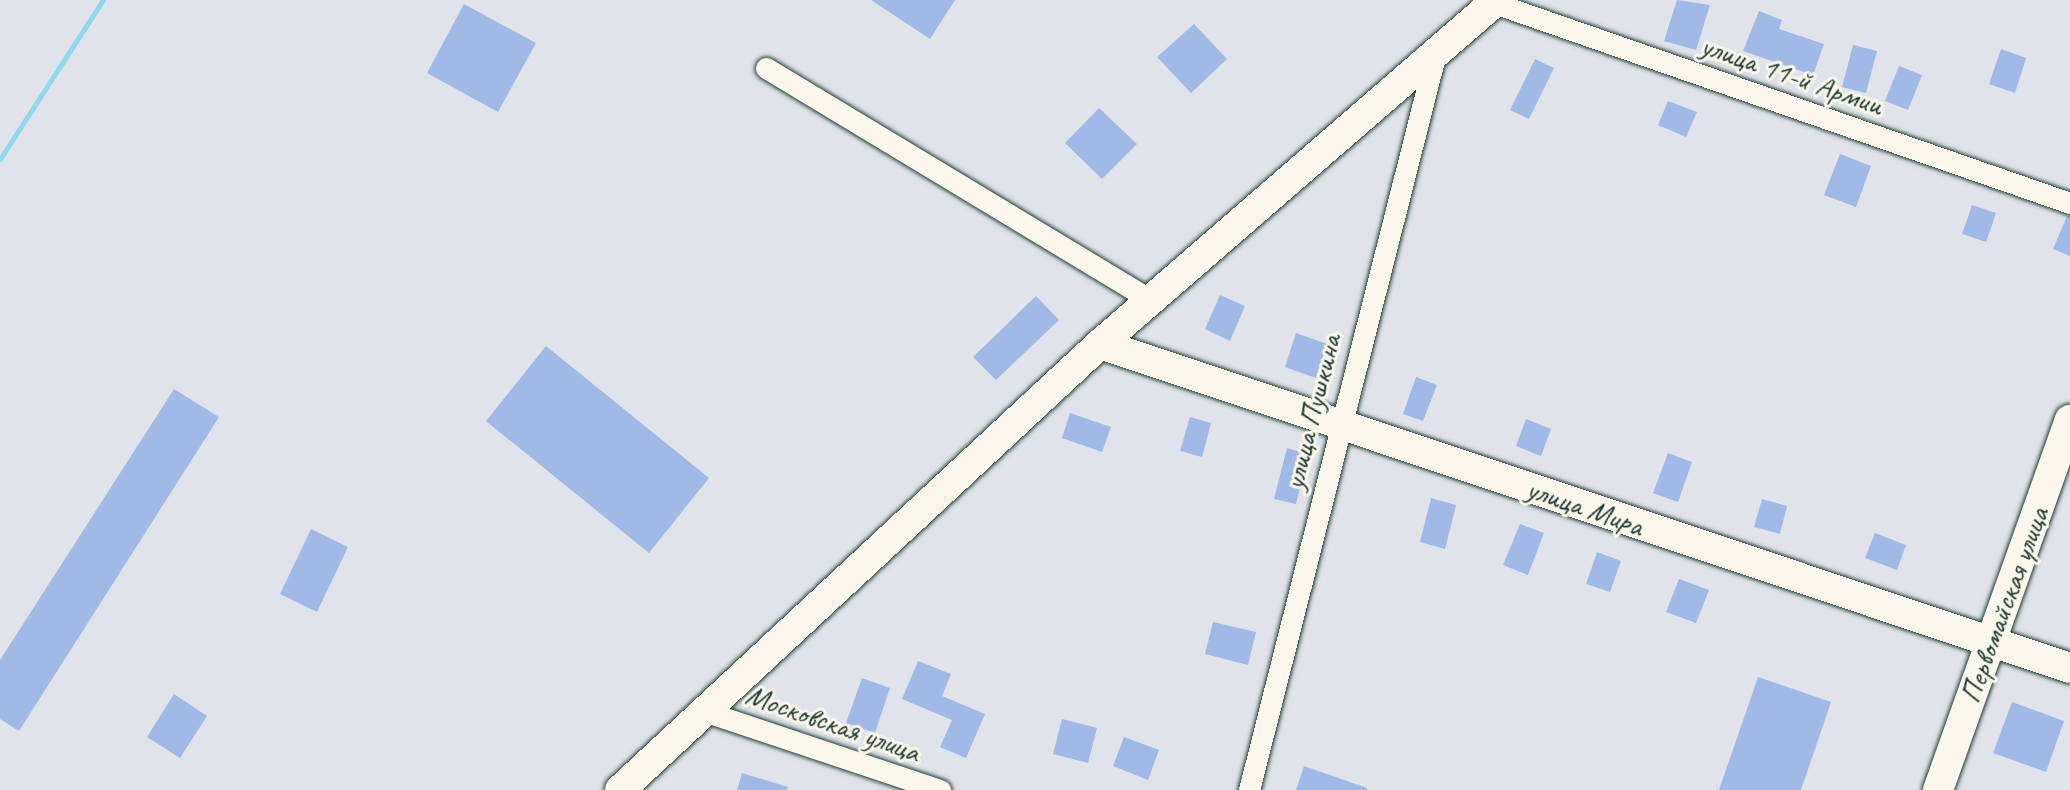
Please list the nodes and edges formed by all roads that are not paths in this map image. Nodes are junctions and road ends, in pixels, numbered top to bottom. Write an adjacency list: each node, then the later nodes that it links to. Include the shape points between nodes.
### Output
1 (1496, 2): 2 (street); 4 (street, улица 11-й Армии)
2 (1437, 50): 5 (street); 8 (street, улица Пушкина)
3 (766, 68): 5 (street)
4 (2070, 203)
5 (1150, 300): 6 (street)
6 (1100, 344): 8 (street, улица Мира); 11 (street)
7 (2070, 420): 9 (street, Первомайская улица)
8 (1339, 424): 9 (street, улица Мира); 14 (street, улица Пушкина)
9 (1990, 643): 10 (street, улица Мира); 15 (street, Первомайская улица)
10 (2070, 668)
11 (706, 712): 12 (street); 13 (street, Московская улица)
12 (620, 790)
13 (940, 790)
14 (1249, 790)
15 (1938, 790)

